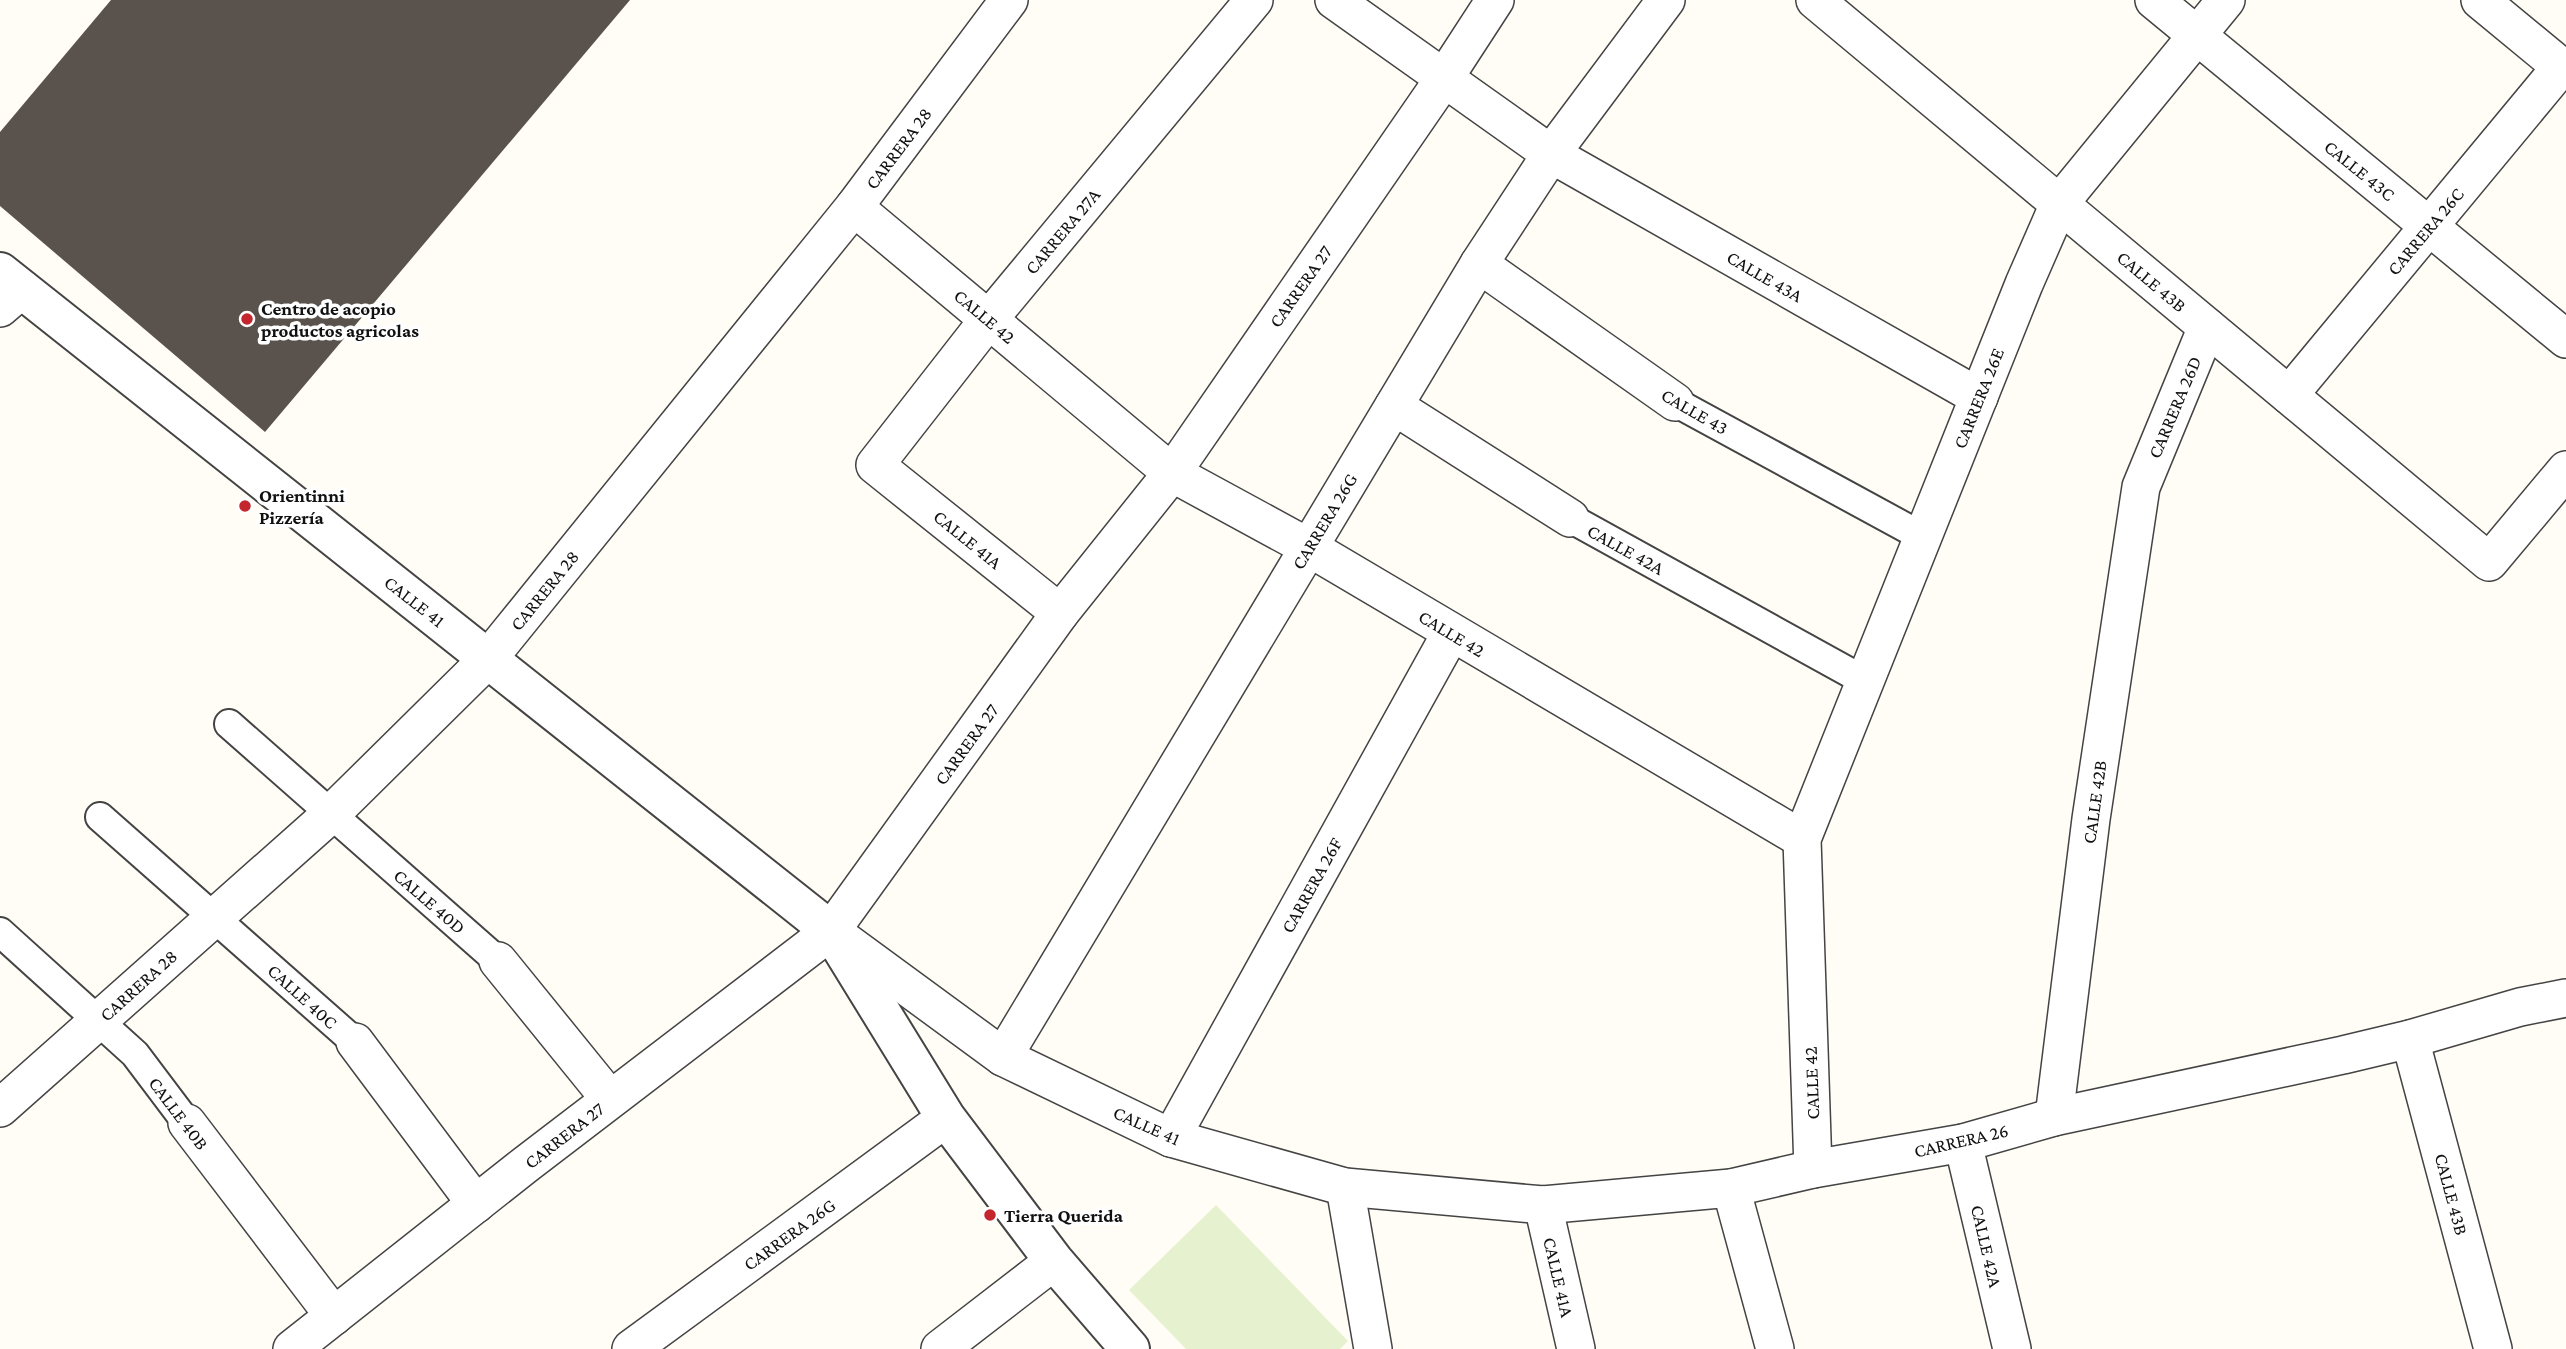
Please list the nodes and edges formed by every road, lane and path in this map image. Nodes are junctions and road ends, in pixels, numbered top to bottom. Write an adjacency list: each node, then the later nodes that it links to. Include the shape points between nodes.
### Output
1 (1009, 0): 15 (street, CARRERA 28)
2 (1254, 0): 19 (street, CARRERA 27A)
3 (1334, 0): 12 (street)
4 (1495, 0): 12 (street, CARRERA 27)
5 (1666, 0): 13 (street, CARRERA 26G)
6 (1815, 0): 14 (street, CALLE 43B)
7 (2154, 0): 10 (street, CALLE 43C)
8 (2226, 0): 10 (street, CARRERA 26E)
9 (2488, 3): 11 (street)
10 (2197, 35): 14 (street, CARRERA 26E); 16 (street, CALLE 43C)
11 (2563, 69): 16 (street, CARRERA 26C)
12 (1443, 80): 13 (street); 28 (street, CARRERA 27)
13 (1551, 154): 17 (street, CARRERA 26G); 23 (street, CALLE 43A)
14 (2059, 204): 20 (street, CALLE 43B); 23 (street, CARRERA 26E)
15 (854, 207): 19 (street, CALLE 42); 35 (street, CARRERA 28)
16 (2428, 226): 21 (street, CALLE 43C); 22 (street, CARRERA 26C)
17 (1479, 264): 24 (street, CALLE 43); 25 (street, CARRERA 26G)
18 (7, 289): 35 (street, CALLE 41)
19 (989, 319): 26 (street, CARRERA 27A); 28 (street, CALLE 42)
20 (2207, 327): 22 (street, CALLE 43B); 29 (street, CARRERA 26D)
21 (2566, 339)
22 (2289, 396): 27 (street, CALLE 43B, via 2489,562)
23 (1979, 397): 31 (street, CARRERA 26E)
24 (1675, 402): 31 (street, CALLE 43)
25 (1394, 406): 30 (street, CALLE 42A); 32 (street, CARRERA 26G)
26 (875, 465): 33 (street, CALLE 41A)
27 (2566, 470)
28 (1172, 473): 32 (street, CALLE 42); 33 (street, CARRERA 27)
29 (2141, 487): 52 (street, CALLE 42B, via 2091,819)
30 (1570, 518): 36 (street, CALLE 42A)
31 (1923, 537): 36 (street, CARRERA 26E)
32 (1308, 547): 34 (street, CALLE 42); 49 (street, CARRERA 26G)
33 (1060, 613): 42 (street, CARRERA 27)
34 (1451, 633): 40 (street, CALLE 42); 55 (street, CARRERA 26F)
35 (488, 659): 38 (street, CARRERA 28); 42 (street, CALLE 41)
36 (1866, 681): 40 (street, CARRERA 26E)
37 (229, 724): 38 (street, CALLE 40D)
38 (331, 814): 41 (street, CARRERA 28); 44 (street, CALLE 40D)
39 (100, 817): 41 (street, CALLE 40C)
40 (1802, 839): 57 (street, CALLE 42)
41 (214, 917): 46 (street, CARRERA 28); 48 (street, CALLE 40C)
42 (831, 931): 49 (street, CALLE 41); 50 (street, CARRERA 27); 53 (street, CALLE 41)
43 (0, 932): 46 (street, CALLE 40B)
44 (498, 961): 50 (street, CALLE 40D)
45 (2566, 998): 47 (street, CARRERA 26)
46 (98, 1021): 51 (street, CARRERA 28); 54 (street, CALLE 40B, via 135,1054)
47 (2410, 1038): 52 (street, CARRERA 26); 72 (street, CALLE 43B)
48 (355, 1042): 60 (street, CALLE 40C)
49 (1003, 1057): 55 (street, CALLE 41)
50 (610, 1099): 60 (street, CARRERA 27)
51 (0, 1108)
52 (2054, 1117): 56 (street, CARRERA 26)
53 (946, 1118): 62 (street, CALLE 41); 65 (street, CARRERA 26G)
54 (187, 1123): 63 (street, CALLE 40B)
55 (1171, 1138): 58 (street, CALLE 41)
56 (1963, 1143): 57 (street, CARRERA 26); 71 (street, CALLE 42A)
57 (1813, 1169): 59 (street, CARRERA 26)
58 (1345, 1187): 61 (street, CARRERA 26); 68 (street)
59 (1731, 1188): 61 (street, CARRERA 26); 70 (street)
60 (476, 1203): 63 (street, CARRERA 27)
61 (1543, 1206): 69 (street, CALLE 41A)
62 (1054, 1261): 66 (street); 67 (street, CALLE 41)
63 (334, 1316): 64 (street, CARRERA 27)
64 (292, 1349)
65 (631, 1349)
66 (940, 1349)
67 (1130, 1349)
68 (1373, 1349)
69 (1576, 1349)
70 (1775, 1349)
71 (2012, 1349)
72 (2493, 1349)

